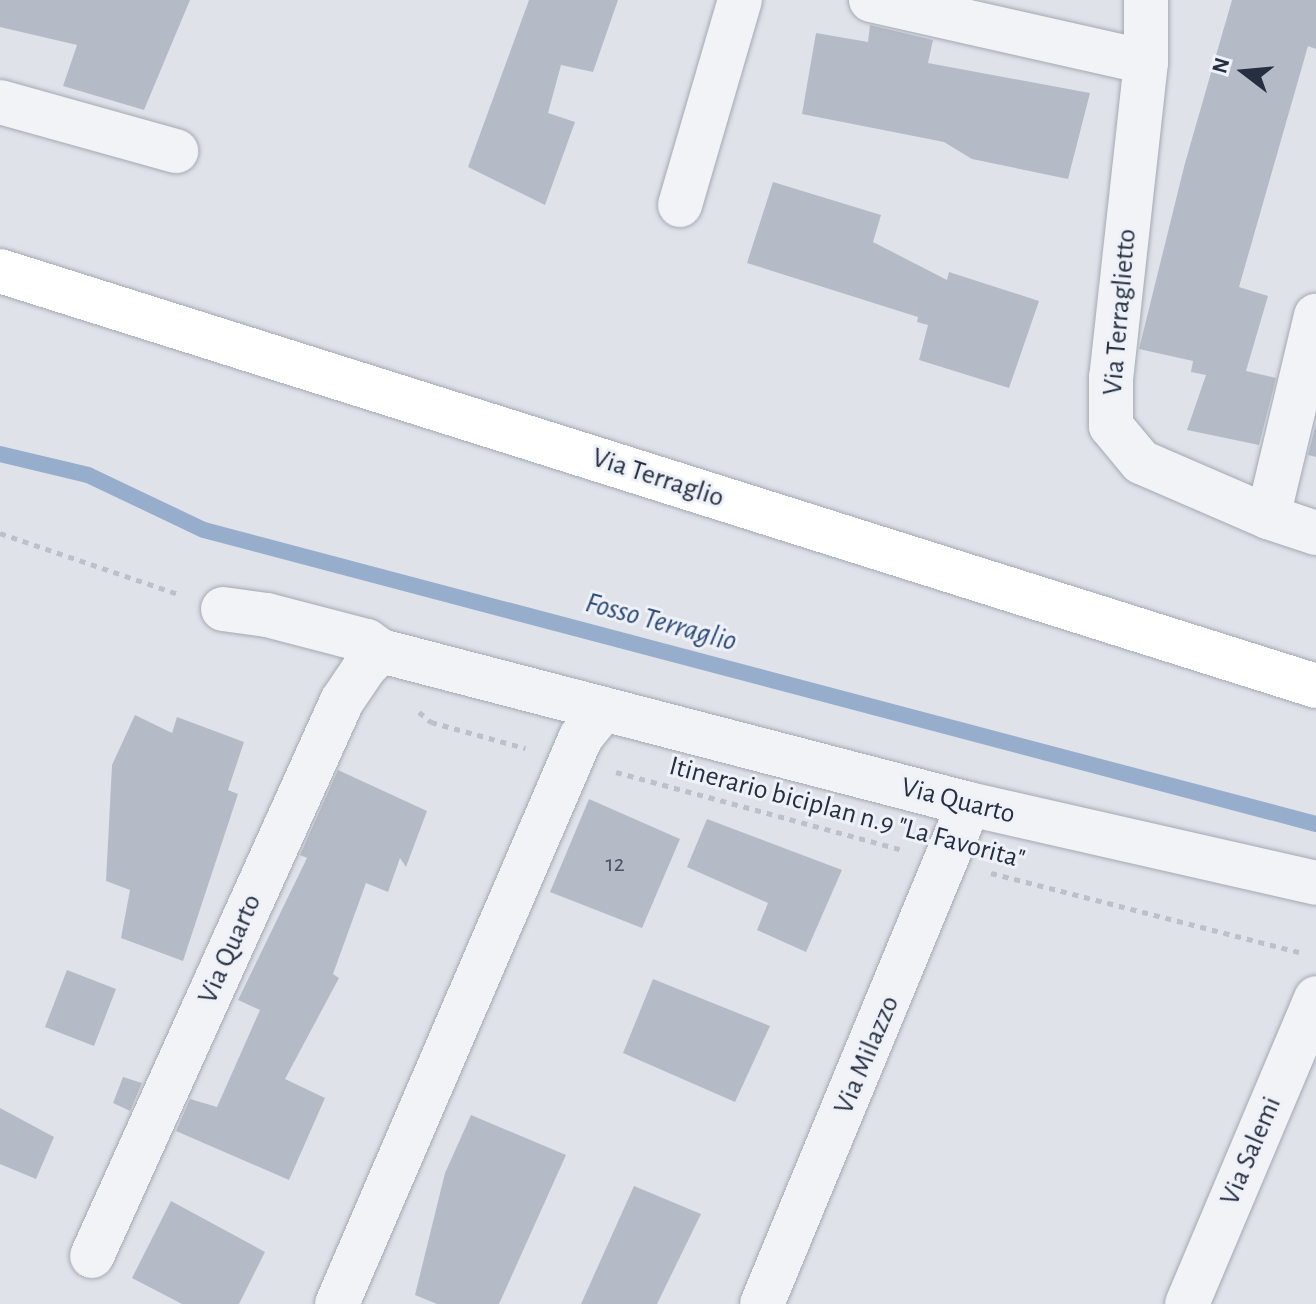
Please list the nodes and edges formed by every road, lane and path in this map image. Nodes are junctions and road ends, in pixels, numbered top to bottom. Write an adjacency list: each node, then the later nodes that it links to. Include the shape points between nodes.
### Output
1 (740, 0): 7 (street)
2 (871, 0): 4 (street)
3 (1146, 0): 4 (street, Via Terraglietto)
4 (1146, 62): 10 (street, Via Terraglietto, via 1111,377 1111,426 1141,462)
5 (0, 102): 6 (street)
6 (176, 151)
7 (680, 205)
8 (0, 271): 15 (main road, Via Terraglio)
9 (1316, 316): 10 (street)
10 (1268, 517): 12 (street, Via Terraglietto)
11 (0, 533): 13 (path)
12 (1316, 533)
13 (223, 609): 14 (street, Via Quarto, via 367,641)
14 (381, 651): 17 (street, Via Quarto); 24 (street, Via Quarto, via 342,701)
15 (1316, 686)
16 (411, 705): 18 (path, Itinerario biciplan n.9 "La Favorita", via 431,722)
17 (603, 710): 18 (street, via 587,727); 19 (street, Via Quarto)
18 (571, 760): 20 (path, Itinerario biciplan n.9 "La Favorita"); 25 (street)
19 (969, 804): 20 (street, Via Milazzo); 21 (street, Via Quarto)
20 (948, 862): 22 (path, Itinerario biciplan n.9 "La Favorita"); 26 (street, Via Milazzo)
21 (1316, 883)
22 (1301, 952)
23 (1316, 998): 27 (street, Via Salemi)
24 (92, 1256)
25 (337, 1304)
26 (762, 1304)
27 (1187, 1304)

